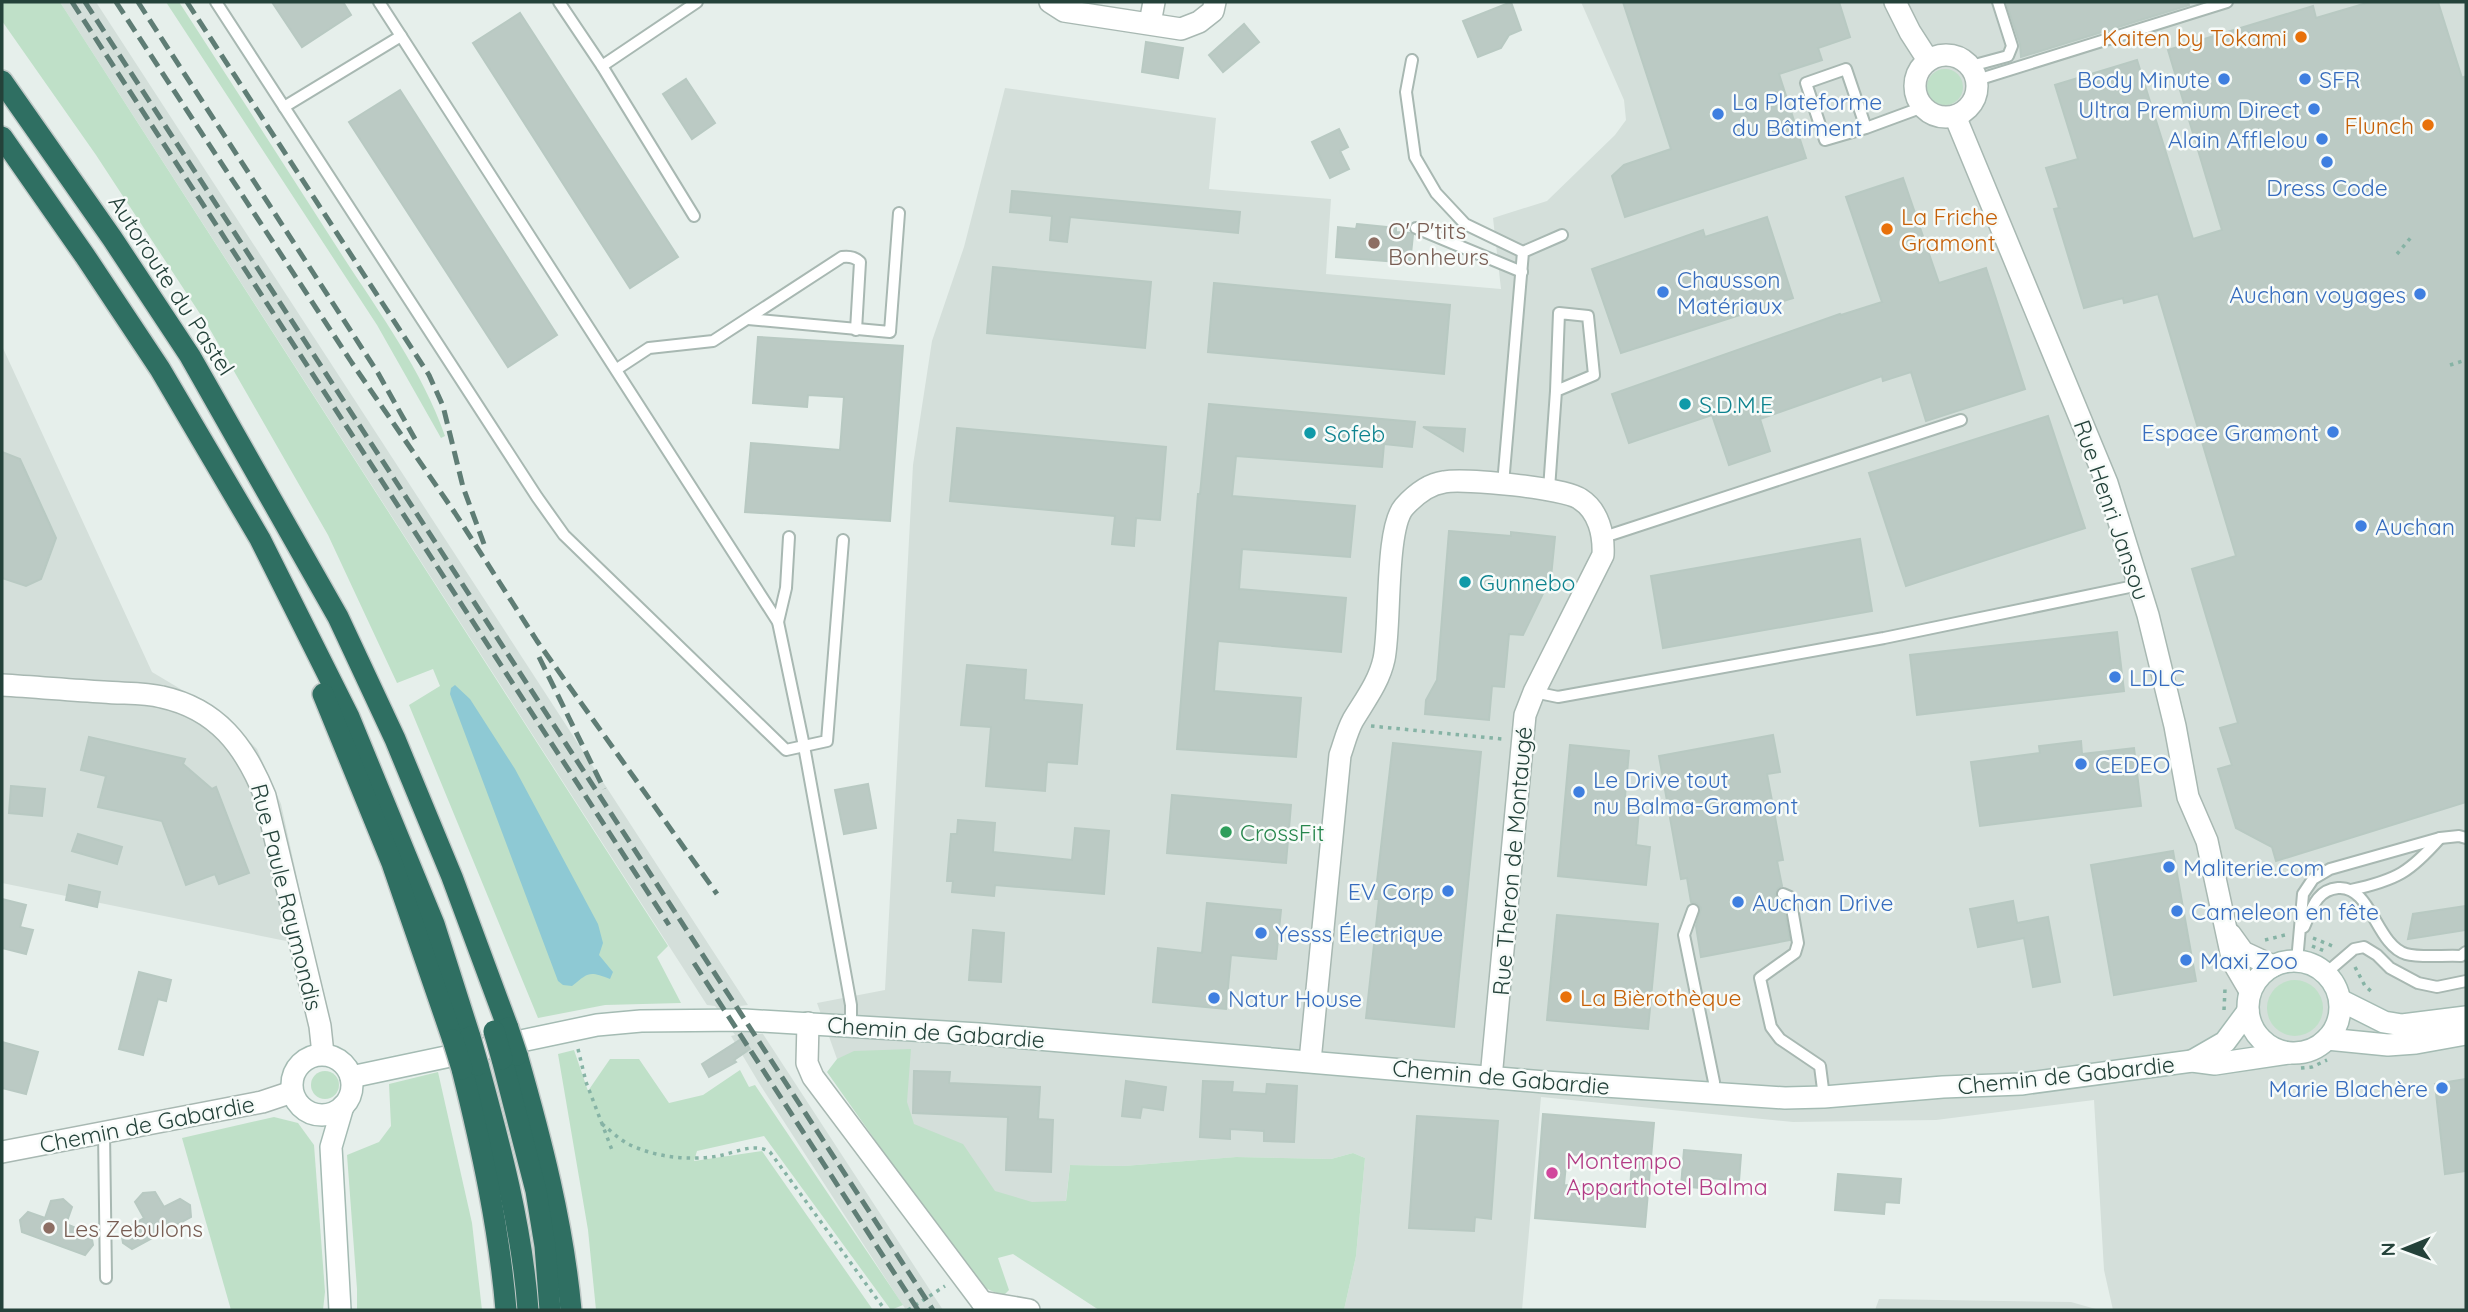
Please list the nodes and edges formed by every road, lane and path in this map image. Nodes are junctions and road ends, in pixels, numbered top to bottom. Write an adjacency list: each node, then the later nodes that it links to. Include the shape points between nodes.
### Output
1 (216, 2): 18 (lane)
2 (379, 2): 12 (lane)
3 (559, 2): 15 (lane)
4 (698, 2): 15 (lane)
5 (1050, 2): 11 (street, via 1064,11)
6 (1154, 2): 11 (street)
7 (1215, 2): 11 (street, via 1213,11 1181,29)
8 (1895, 2): 14 (street)
9 (1998, 2): 16 (lane, via 2011,46 2008,56)
10 (2227, 2): 16 (lane)
11 (1150, 23)
12 (401, 36): 18 (lane); 35 (lane)
13 (1412, 60): 28 (lane, via 1406,92 1415,157 1436,193 1465,225)
14 (1928, 61): 16 (street, via 1946,55 1964,60); 19 (street, via 1915,88)
15 (602, 66): 24 (lane)
16 (1974, 73): 20 (street, via 1975,98)
17 (2, 81): 74 (highway, Autoroute du Pastel, bridge, via 190,356 285,525 401,785)
18 (284, 107): 49 (lane, via 564,535 786,750)
19 (1923, 107): 20 (street, via 1937,116); 21 (lane)
20 (1955, 116): 43 (street, Rue Henri Jansou, via 2097,455)
21 (1866, 128): 21 (lane, via 1846,69 1806,83 1825,140)
22 (2, 137): 77 (highway, bridge, via 160,369 260,539 349,717 434,925)
23 (899, 213): 32 (lane, via 890,332)
24 (694, 216)
25 (1416, 228): 30 (lane)
26 (1562, 235): 28 (lane)
27 (2413, 235): 29 (path)
28 (1523, 252): 30 (lane)
29 (2397, 254)
30 (1522, 272): 38 (lane)
31 (748, 319): 32 (lane); 32 (lane, via 847,256 860,262); 35 (lane, via 713,341 649,348)
32 (856, 330)
33 (2466, 360): 34 (path)
34 (2450, 365)
35 (617, 369): 44 (lane)
36 (1556, 391): 36 (lane, via 1594,375 1588,316 1559,313); 39 (lane)
37 (1961, 420): 41 (lane)
38 (1503, 485): 39 (street); 47 (street, via 1446,481 1417,495 1402,509 1394,531 1384,659)
39 (1549, 489): 41 (street, via 1581,499 1594,512)
40 (789, 537): 44 (lane, via 786,588)
41 (1604, 537): 46 (street, Rue Theron de Montaugé, via 1603,555)
42 (843, 540): 49 (lane, via 827,741)
43 (2139, 585): 46 (lane, via 1558,698); 55 (street, Rue Henri Jansou, via 2188,797 2207,841)
44 (778, 622): 49 (lane)
45 (2, 685): 73 (street, Rue Paule Raymondis, via 161,696 206,715 233,738 265,796)
46 (1534, 692): 48 (street, Rue Theron de Montaugé)
47 (1352, 723): 48 (path); 75 (street, via 1340,755 1335,795)
48 (1522, 742): 79 (street, Rue Theron de Montaugé)
49 (804, 746): 68 (lane)
50 (2440, 838): 51 (lane); 52 (lane, via 2416,866 2399,876); 56 (lane, via 2330,869 2313,879 2303,894)
51 (2466, 838)
52 (2351, 890): 56 (lane, via 2342,887 2320,894); 57 (lane, via 2364,902 2389,943 2405,954)
53 (1783, 894): 82 (lane, via 1790,897 1798,943 1795,953 1760,978 1771,1027 1780,1039 1820,1066)
54 (1693, 910): 81 (lane, via 1684,935)
55 (2222, 919): 59 (street, Rue Henri Jansou, via 2243,952); 64 (street, Rue Henri Jansou)
56 (2301, 936): 58 (lane)
57 (2464, 954)
58 (2297, 961): 59 (street); 60 (street)
59 (2273, 966): 64 (street, via 2262,973)
60 (2326, 973): 61 (lane, via 2354,948 2364,947 2418,983 2437,986); 63 (street)
61 (2466, 981)
62 (2224, 984): 66 (path)
63 (2340, 1000): 65 (street, via 2384,1022 2402,1025); 71 (street, via 2336,1027)
64 (2249, 1001): 72 (street, via 2256,1035 2276,1050); 76 (street, Chemin de Gabardie, via 2225,1042)
65 (2466, 1017)
66 (2223, 1019)
67 (808, 1023): 68 (street, Chemin de Gabardie); 69 (street, Chemin de Gabardie, via 663,1021); 90 (street, Chemin de Gabardie, via 807,1063 813,1077)
68 (851, 1027): 75 (street, Chemin de Gabardie)
69 (574, 1028): 78 (street, Chemin de Gabardie); 85 (path, via 586,1082)
70 (2466, 1034): 71 (street, via 2388,1045)
71 (2327, 1039): 72 (street, via 2310,1051)
72 (2289, 1053): 76 (street, Chemin de Gabardie, via 2215,1064)
73 (323, 1054): 78 (street, via 340,1061); 80 (street, via 298,1065)
74 (509, 1057): 96 (highway, via 545,1246); 97 (highway, via 542,1142)
75 (1310, 1061): 79 (street, Chemin de Gabardie)
76 (2192, 1061): 82 (street, Chemin de Gabardie, via 2021,1084)
77 (470, 1067): 94 (highway); 95 (highway, via 499,1143)
78 (351, 1077): 83 (street, via 350,1096)
79 (1491, 1078): 81 (street, Chemin de Gabardie)
80 (292, 1092): 84 (street, via 298,1105); 86 (street, Chemin de Gabardie, via 262,1102)
81 (1713, 1094): 82 (street, Chemin de Gabardie)
82 (1824, 1097)
83 (343, 1106): 84 (street, via 328,1115); 87 (street)
84 (310, 1113): 87 (street)
85 (602, 1124): 88 (path); 98 (path, via 627,1143 665,1157 717,1156 751,1148 770,1152)
86 (104, 1132): 89 (street, Chemin de Gabardie); 91 (lane)
87 (331, 1147): 93 (street)
88 (612, 1150)
89 (2, 1152)
90 (961, 1274): 92 (street, Chemin de Gabardie); 99 (path)
91 (106, 1278)
92 (988, 1306): 100 (street)
93 (340, 1310)
94 (506, 1310)
95 (528, 1310)
96 (550, 1310)
97 (571, 1310)
98 (885, 1310)
99 (908, 1310)
100 (1029, 1310)

